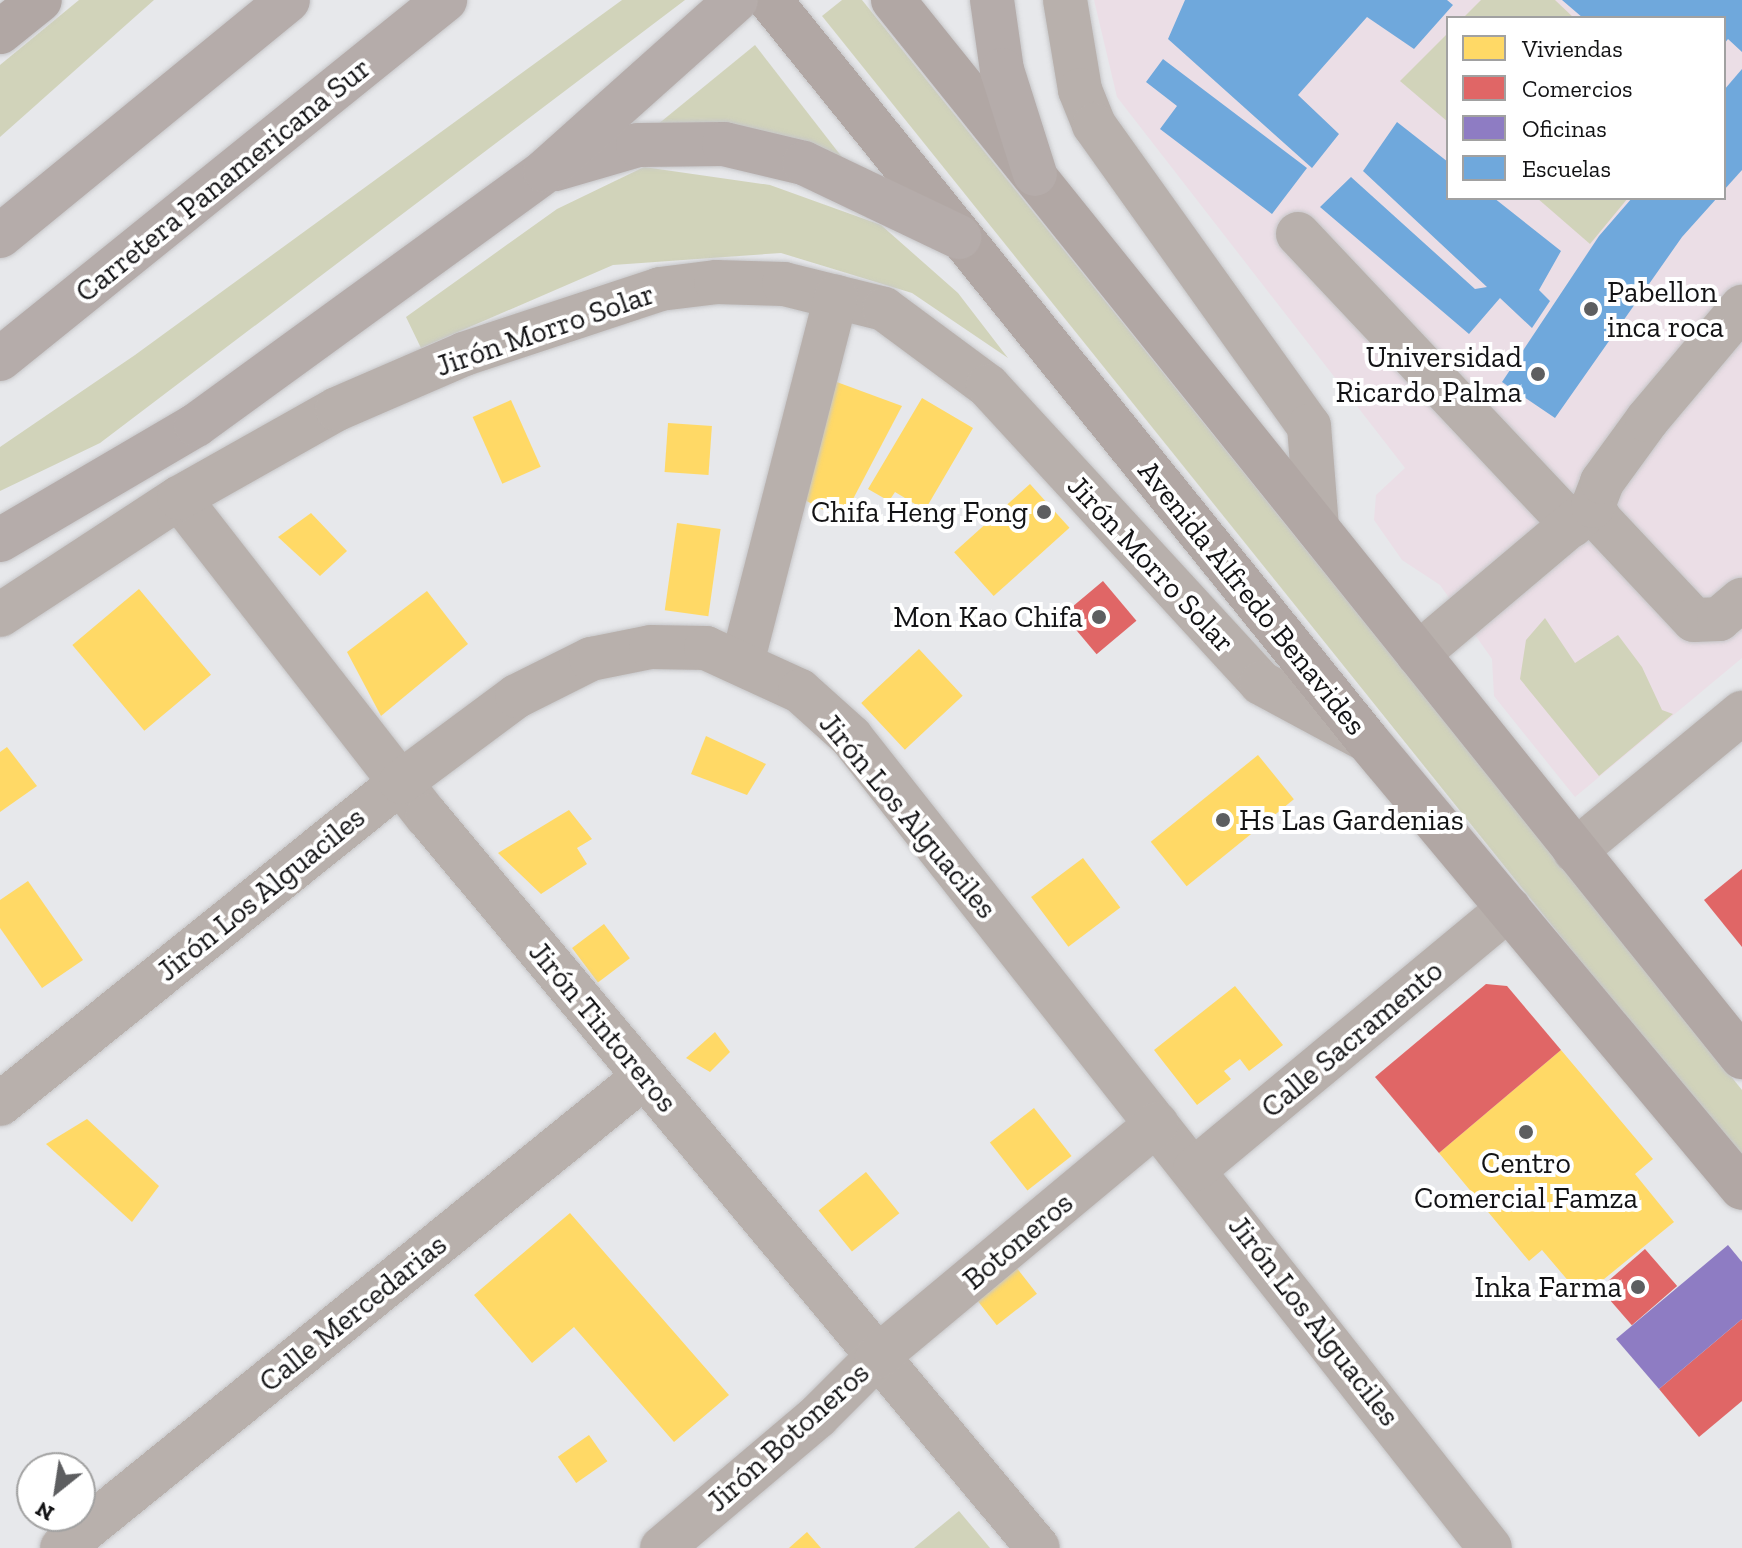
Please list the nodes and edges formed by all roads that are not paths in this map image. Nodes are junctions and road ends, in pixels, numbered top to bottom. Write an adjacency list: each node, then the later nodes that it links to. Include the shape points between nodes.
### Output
1 (40, 0): 9 (main road)
2 (288, 0): 13 (highway)
3 (445, 0): 17 (highway, Carretera Panamericana Sur)
4 (736, 0): 10 (highway)
5 (770, 0): 14 (main road, Avenida Alfredo Benavides)
6 (893, 0): 11 (main road)
7 (992, 0): 11 (highway, via 1002,70)
8 (1065, 0): 20 (street, via 1080,90 1094,125 1309,426)
9 (0, 32)
10 (545, 171): 14 (highway, via 638,145 724,144 804,163); 21 (highway, via 196,425)
11 (1035, 174): 20 (main road)
12 (1298, 234): 19 (street)
13 (0, 236)
14 (959, 237): 27 (main road, Avenida Alfredo Benavides)
15 (836, 297): 18 (street, Jirón Morro Solar, via 784,284 716,282 660,289 574,313 337,409); 25 (street); 27 (street, Jirón Morro Solar, via 884,309 988,386 1261,683)
16 (1742, 307): 19 (street, via 1647,420)
17 (0, 359)
18 (179, 498): 23 (street, Jirón Morro Solar); 28 (street, Jirón Tintoreros)
19 (1582, 515): 22 (street, via 1600,520 1694,620 1719,619); 24 (street)
20 (1317, 528): 24 (main road)
21 (0, 540)
22 (1742, 600)
23 (0, 615)
24 (1418, 654): 29 (main road)
25 (742, 663): 28 (street, Jirón Los Alguaciles, via 706,648 651,647 591,659 517,696); 34 (street, Jirón Los Alguaciles, via 800,691 851,737)
26 (1742, 713): 29 (street)
27 (1367, 740): 30 (main road, Avenida Alfredo Benavides)
28 (401, 782): 32 (street, Jirón Tintoreros); 33 (street, Jirón Los Alguaciles)
29 (1575, 851): 31 (main road)
30 (1509, 908): 35 (street, Calle Sacramento); 36 (main road, Avenida Alfredo Benavides)
31 (1742, 1057)
32 (644, 1077): 37 (street, Jirón Tintoreros); 38 (street, Calle Mercedarias)
33 (0, 1104)
34 (1157, 1124): 35 (street, Jirón Los Alguaciles); 37 (street, Botoneros)
35 (1195, 1169): 41 (street, Jirón Los Alguaciles)
36 (1742, 1188)
37 (877, 1357): 39 (street, Jirón Botoneros, via 818,1416); 40 (street, Jirón Tintoreros)
38 (62, 1548)
39 (662, 1548)
40 (1038, 1548)
41 (1490, 1548)

